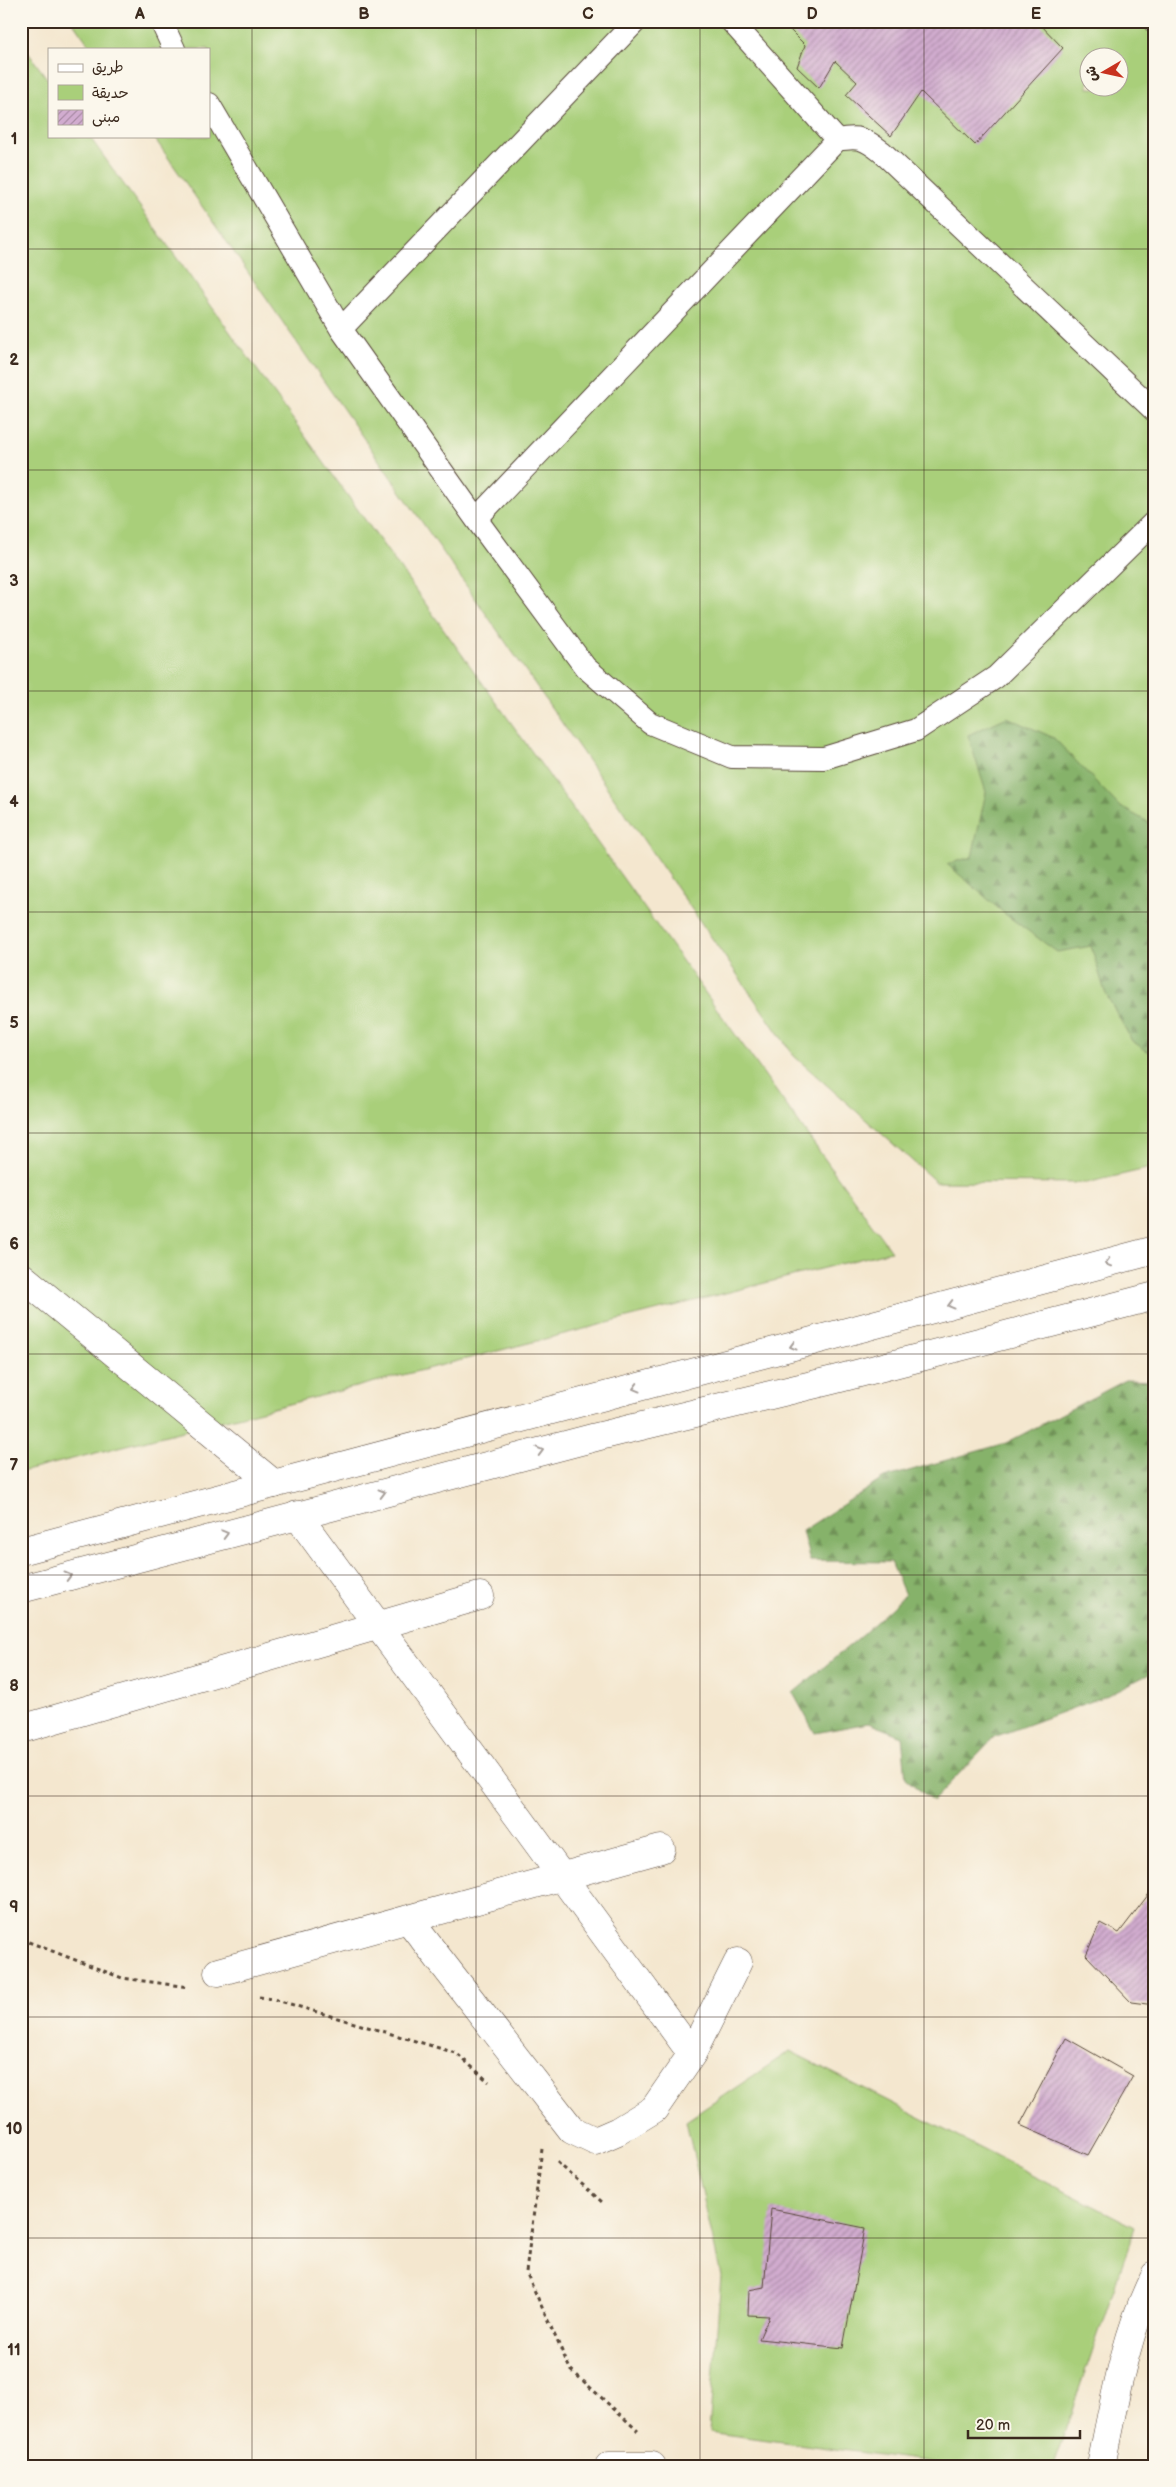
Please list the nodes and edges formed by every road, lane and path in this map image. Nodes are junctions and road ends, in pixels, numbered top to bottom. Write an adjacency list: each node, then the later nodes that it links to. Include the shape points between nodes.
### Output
1 (161, 21): 4 (lane)
2 (636, 21): 7 (lane)
3 (731, 21): 6 (lane)
4 (174, 48)
5 (210, 106): 7 (lane)
6 (837, 140): 8 (lane, via 855,137 882,152); 9 (lane)
7 (341, 329): 9 (lane)
8 (1155, 411)
9 (476, 519): 10 (lane, via 585,667 650,723 732,757 824,758 916,730 996,677)
10 (1155, 521)
11 (1155, 1250): 14 (street, one-way to 14)
12 (23, 1280): 14 (street)
13 (1155, 1296): 15 (street, one-way to 13)
14 (274, 1484): 16 (street)
15 (296, 1515): 17 (street, one-way to 15); 19 (street)
16 (21, 1551)
17 (21, 1589)
18 (480, 1596): 19 (street)
19 (378, 1626): 20 (street); 22 (street)
20 (21, 1729)
21 (661, 1849): 22 (street)
22 (562, 1876): 23 (street); 28 (street)
23 (408, 1919): 26 (street); 28 (street, via 572,2130 595,2140 618,2131 654,2109)
24 (21, 1939): 26 (path, via 122,1978)
25 (738, 1962): 28 (street)
26 (208, 1980)
27 (254, 1996): 29 (path, via 272,1998 456,2054)
28 (692, 2054)
29 (496, 2088)
30 (538, 2143): 31 (path)
31 (543, 2150): 32 (path); 34 (path, via 526,2272 570,2369)
32 (602, 2202)
33 (1155, 2275): 37 (street, via 1143,2299 1119,2380)
34 (640, 2433)
35 (613, 2465): 36 (street)
36 (652, 2466)
37 (1101, 2466)

